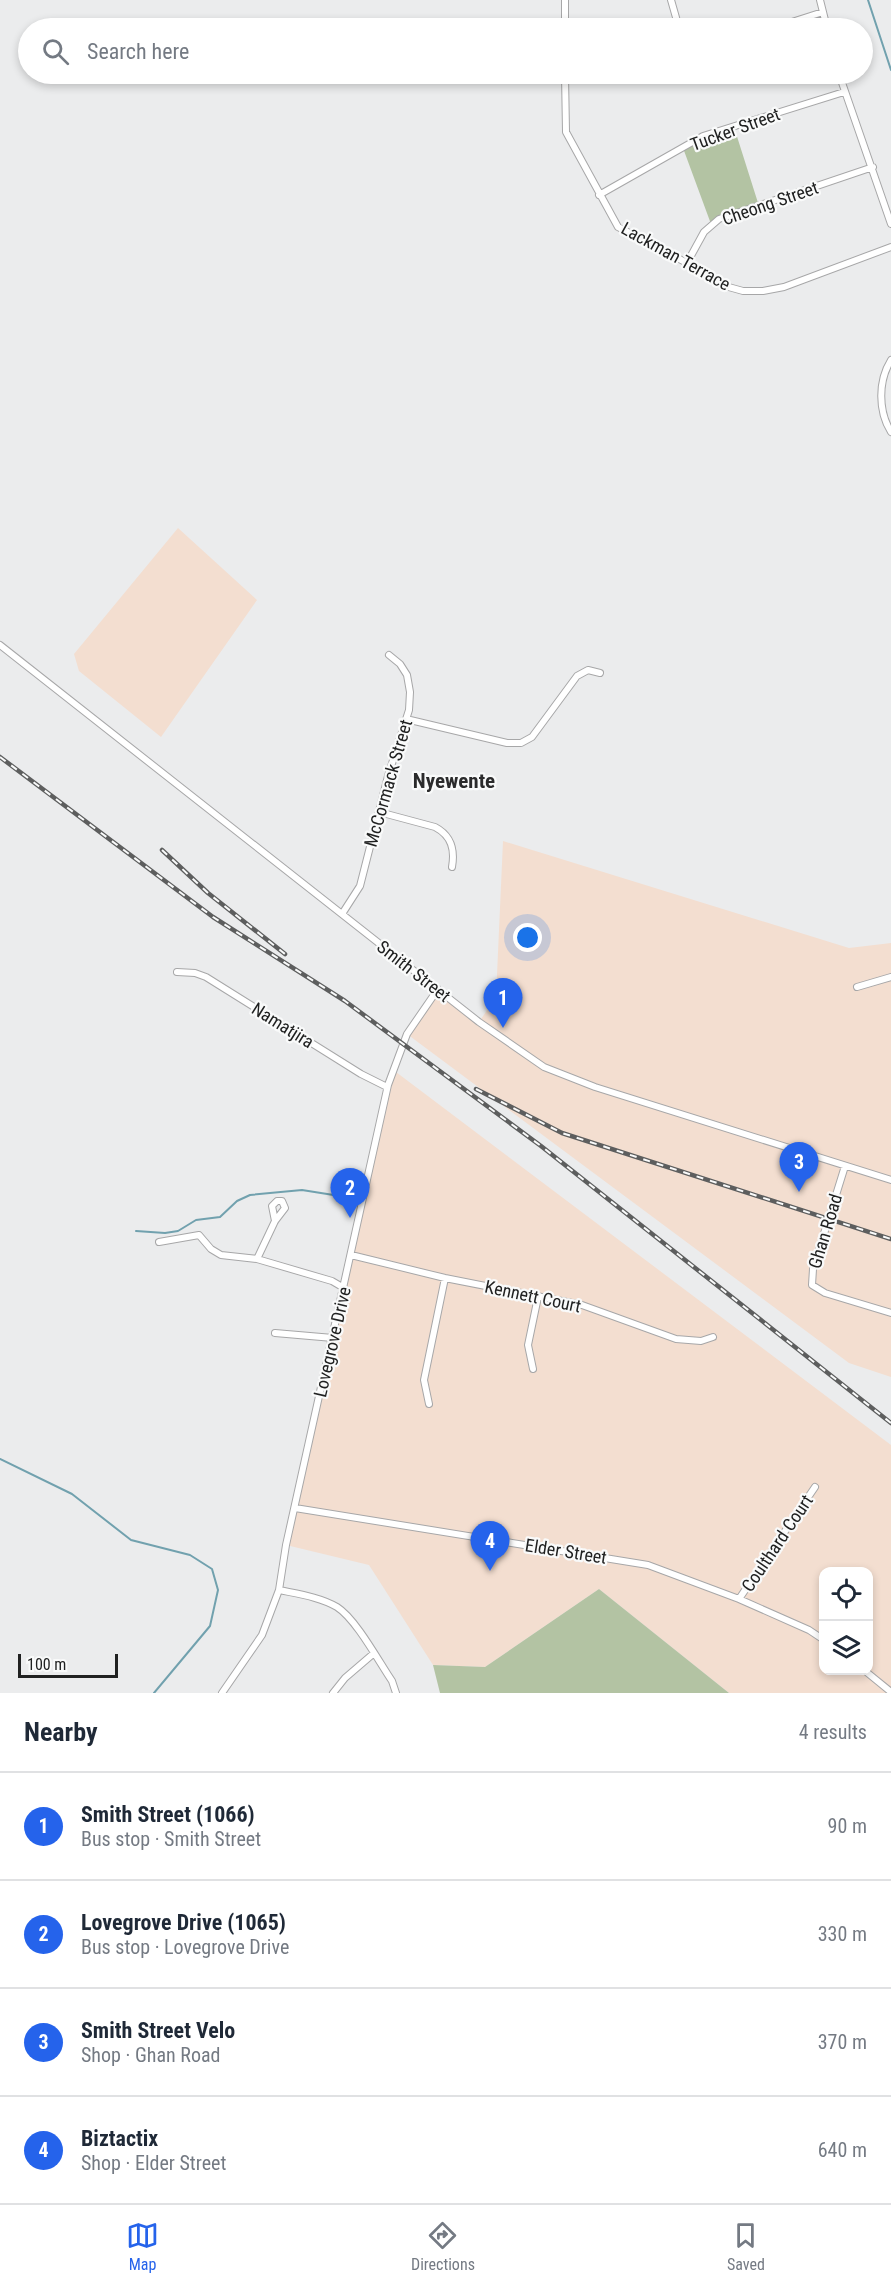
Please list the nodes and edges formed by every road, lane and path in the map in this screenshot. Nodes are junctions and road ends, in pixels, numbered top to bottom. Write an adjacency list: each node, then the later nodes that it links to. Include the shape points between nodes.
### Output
1 (565, 0): 5 (street)
2 (671, 0): 6 (street)
3 (820, 0): 4 (street)
4 (823, 12): 7 (street); 8 (street)
5 (565, 18)
6 (676, 18)
7 (804, 18)
8 (824, 18)
9 (565, 84): 13 (street, Lackman Terrace, via 566,132)
10 (842, 84): 11 (street)
11 (844, 92): 12 (street); 13 (street, Tucker Street, via 703,136)
12 (873, 167): 14 (street); 16 (street, Cheong Street, via 719,219 704,232)
13 (599, 195): 16 (street, Lackman Terrace, via 618,227)
14 (891, 224)
15 (891, 246): 16 (street, Lackman Terrace, via 784,287 763,291 725,286)
16 (687, 263)
17 (891, 360): 18 (street, via 882,387 883,413)
18 (891, 432)
19 (0, 645): 25 (street, Smith Street)
20 (389, 655): 22 (street, McCormack Street, via 403,667 408,680)
21 (600, 673): 22 (street, via 588,670 577,676 532,737 521,743)
22 (406, 718): 23 (street, McCormack Street)
23 (379, 812): 24 (street, via 442,831 452,844); 25 (street, McCormack Street, via 360,886)
24 (452, 867)
25 (342, 914): 29 (street, Smith Street)
26 (177, 972): 30 (street, Namatjira, via 206,977)
27 (891, 977): 28 (street)
28 (857, 987)
29 (438, 989): 30 (street, Lovegrove Drive, via 407,1034); 31 (street, Smith Street, via 505,1042 558,1074)
30 (387, 1087): 35 (street, Lovegrove Drive)
31 (845, 1166): 32 (street, Smith Street); 40 (street, Ghan Road, via 813,1269 812,1285 825,1293)
32 (891, 1180)
33 (275, 1221): 36 (street)
34 (159, 1242): 36 (street, via 199,1235 221,1255)
35 (351, 1256): 37 (street, Kennett Court); 38 (street, Lovegrove Drive)
36 (257, 1259): 38 (street)
37 (445, 1278): 39 (street, Kennett Court); 45 (street, via 424,1380)
38 (344, 1288): 43 (street, Lovegrove Drive)
39 (538, 1297): 42 (street, Kennett Court, via 582,1305 676,1339 701,1341); 44 (street, via 528,1345)
40 (891, 1313)
41 (275, 1333): 43 (street)
42 (713, 1337)
43 (333, 1338): 47 (street, Lovegrove Drive)
44 (533, 1369)
45 (429, 1404)
46 (815, 1487): 49 (street, Coulthard Court)
47 (295, 1508): 48 (street, Lovegrove Drive); 49 (street, Elder Street, via 648,1565)
48 (279, 1590): 51 (street, via 338,1607 350,1618); 54 (street, Lovegrove Drive, via 262,1635)
49 (739, 1599): 50 (street, Elder Street)
50 (819, 1637)
51 (373, 1654): 55 (street); 56 (street)
52 (869, 1675): 53 (street)
53 (891, 1692)
54 (222, 1693)
55 (333, 1693)
56 (396, 1693)

